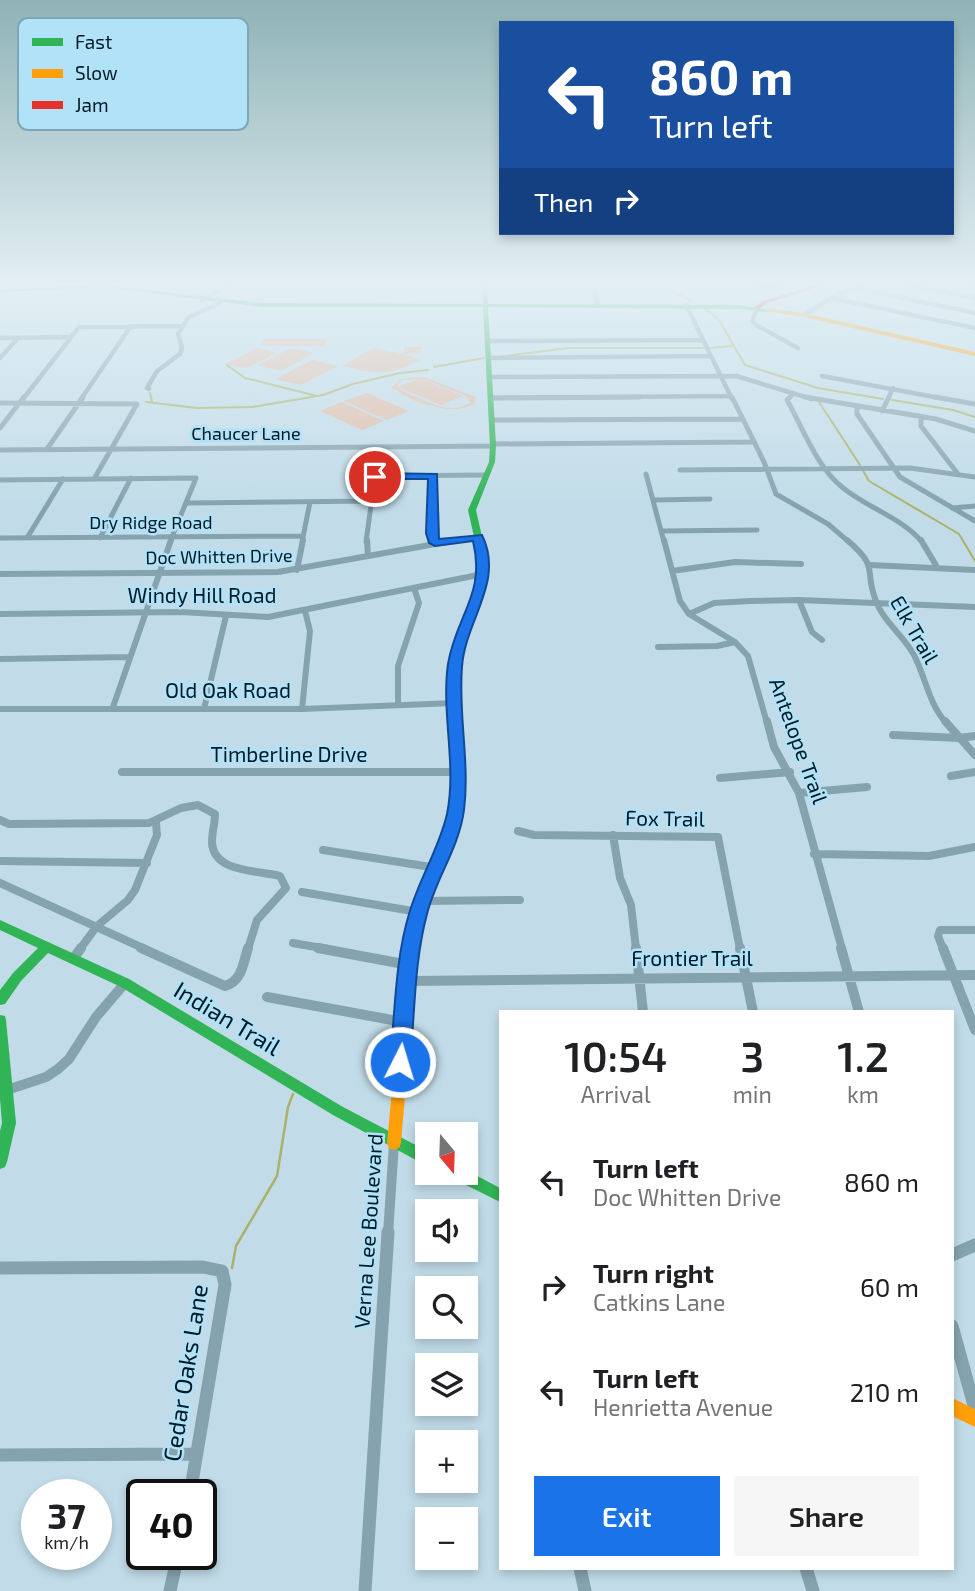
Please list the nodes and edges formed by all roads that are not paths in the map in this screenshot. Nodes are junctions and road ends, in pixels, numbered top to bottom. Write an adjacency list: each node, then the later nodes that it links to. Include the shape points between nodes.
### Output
1 (55, 357): 18 (street)
2 (110, 357): 19 (street)
3 (176, 357): 12 (street, via 157,371)
4 (574, 357): 6 (street)
5 (713, 357): 7 (street)
6 (490, 358): 9 (street, Verna Lee Boulevard)
7 (721, 376): 9 (street); 13 (street, via 745,378); 15 (street)
8 (822, 376): 11 (street)
9 (490, 377): 16 (street, Verna Lee Boulevard)
10 (936, 385): 14 (street)
11 (892, 388): 14 (street); 22 (street)
12 (149, 389)
13 (793, 394): 21 (street); 33 (street, via 787,400)
14 (932, 395): 20 (street)
15 (731, 396): 16 (street); 24 (street)
16 (491, 398): 25 (street, Verna Lee Boulevard)
17 (0, 403): 18 (street)
18 (19, 403): 19 (street); 26 (street)
19 (79, 403): 30 (street); 31 (street, via 137,404)
20 (975, 404)
21 (857, 406): 22 (street); 34 (street, via 857,414)
22 (881, 411): 23 (street)
23 (921, 417): 27 (street); 38 (street, via 920,426)
24 (742, 419): 25 (street); 28 (street)
25 (492, 420): 29 (street, Verna Lee Boulevard)
26 (0, 428)
27 (975, 431)
28 (752, 442): 29 (street, Chaucer Lane); 36 (street)
29 (493, 445): 31 (street, Chaucer Lane); 39 (street, Verna Lee Boulevard)
30 (47, 449): 31 (street, Chaucer Lane); 32 (street, Chaucer Lane)
31 (112, 449): 44 (street)
32 (0, 450)
33 (827, 468): 34 (street); 36 (street); 66 (street, via 836,483 923,539)
34 (892, 468): 38 (street); 52 (street, via 907,483)
35 (680, 470): 36 (street)
36 (767, 471): 65 (street, via 776,494 842,535)
37 (646, 474): 47 (street)
38 (958, 474): 41 (street)
39 (486, 475): 40 (street); 58 (street, Verna Lee Boulevard, via 472,510)
40 (433, 476): 48 (street, via 375,477); 62 (street)
41 (975, 477)
42 (131, 478): 44 (street); 50 (street, via 197,478); 61 (street)
43 (63, 479): 44 (street); 45 (street); 60 (street)
44 (94, 479)
45 (0, 480)
46 (710, 499): 47 (street)
47 (653, 500): 55 (street)
48 (372, 501): 49 (street); 63 (street)
49 (310, 502): 50 (street); 56 (street)
50 (186, 503): 57 (street)
51 (975, 506): 52 (street)
52 (952, 508): 53 (street)
53 (975, 521)
54 (757, 530): 55 (street)
55 (661, 531): 68 (street)
56 (303, 536): 57 (street, Dry Ridge Road); 67 (street)
57 (172, 537): 61 (street, Dry Ridge Road); 70 (street)
58 (478, 537): 62 (street, Doc Whitten Drive); 72 (street, Verna Lee Boulevard)
59 (0, 538): 60 (street, Dry Ridge Road)
60 (27, 538): 61 (street, Dry Ridge Road)
61 (100, 538)
62 (435, 543): 63 (street, Doc Whitten Drive)
63 (368, 556): 67 (street, Doc Whitten Drive)
64 (801, 564): 68 (street, via 735,562)
65 (870, 565): 66 (street); 75 (street, Elk Trail)
66 (937, 567): 69 (street)
67 (297, 570): 70 (street, Doc Whitten Drive)
68 (672, 570): 80 (street, via 680,601)
69 (975, 570)
70 (158, 573): 71 (street, Doc Whitten Drive); 78 (street)
71 (0, 574)
72 (483, 574): 73 (street, Windy Hill Road); 87 (street, Verna Lee Boulevard, via 482,588 456,653)
73 (414, 588): 77 (street, Windy Hill Road); 88 (street, via 418,603 398,666)
74 (799, 600): 75 (street); 80 (street, via 723,602); 82 (street, via 812,632)
75 (876, 602): 76 (street); 95 (street, Elk Trail, via 914,655 934,709)
76 (975, 607)
77 (305, 611): 81 (street, Windy Hill Road); 92 (street, via 310,631)
78 (145, 613): 79 (street, Windy Hill Road); 81 (street, Windy Hill Road); 85 (street)
79 (0, 614)
80 (689, 614): 83 (street, Antelope Trail)
81 (226, 617): 91 (street)
82 (822, 640)
83 (735, 642): 84 (street); 99 (street, Antelope Trail, via 748,656 774,747)
84 (658, 647)
85 (130, 657): 86 (street); 89 (street)
86 (0, 659)
87 (456, 703): 88 (street, Old Oak Road); 98 (street, Verna Lee Boulevard)
88 (398, 704): 92 (street, Old Oak Road)
89 (113, 707): 90 (street, Old Oak Road); 91 (street, Old Oak Road)
90 (0, 709)
91 (204, 709): 92 (street, Old Oak Road)
92 (302, 709)
93 (893, 735): 95 (street)
94 (975, 736): 95 (street)
95 (959, 738): 96 (street, Elk Trail)
96 (975, 755)
97 (122, 772): 98 (street, Timberline Drive)
98 (457, 772): 114 (street, Verna Lee Boulevard, via 451,831)
99 (790, 772): 102 (street); 104 (street, Antelope Trail)
100 (975, 772): 101 (street)
101 (951, 776)
102 (720, 778)
103 (867, 787): 104 (street)
104 (799, 793): 111 (street, Antelope Trail)
105 (1, 822): 106 (street)
106 (156, 822): 113 (street, via 157,835); 121 (street, via 178,808 204,807 215,814 212,843 217,856 237,869 280,876 286,888 257,920 239,977 225,985)
107 (518, 831): 108 (street, Fox Trail)
108 (613, 835): 129 (street, via 620,878 631,905); 131 (street, Fox Trail, via 718,837)
109 (975, 847): 111 (street, via 929,856)
110 (323, 850): 114 (street)
111 (814, 854): 130 (street, Antelope Trail)
112 (0, 861): 113 (street)
113 (147, 863): 121 (street, via 128,901)
114 (437, 868): 118 (street, Verna Lee Boulevard)
115 (0, 883): 121 (street)
116 (302, 892): 119 (street)
117 (520, 900): 118 (street)
118 (423, 901): 119 (street, Verna Lee Boulevard)
119 (418, 912): 126 (street, Verna Lee Boulevard)
120 (0, 925): 124 (street, Indian Trail)
121 (97, 926): 125 (street)
122 (975, 930): 127 (street, via 940,930)
123 (293, 943): 126 (street)
124 (47, 946): 125 (street, Indian Trail); 135 (street)
125 (73, 959): 133 (street, Indian Trail)
126 (410, 965): 132 (street, Verna Lee Boulevard)
127 (952, 975): 128 (street, Frontier Trail); 130 (street, Frontier Trail); 142 (street)
128 (975, 975)
129 (639, 976): 131 (street, Frontier Trail); 132 (street, Frontier Trail); 136 (street)
130 (848, 976): 131 (street, Frontier Trail); 138 (street, Antelope Trail)
131 (746, 977): 137 (street, Fox Trail)
132 (409, 981): 140 (street, Verna Lee Boulevard)
133 (125, 984): 143 (street, via 58,1069); 144 (street, Indian Trail)
134 (267, 997): 140 (street)
135 (0, 1000)
136 (643, 1010)
137 (753, 1010)
138 (858, 1010)
139 (0, 1020): 141 (street)
140 (403, 1022): 144 (street, Verna Lee Boulevard)
141 (0, 1026): 143 (street)
142 (975, 1030)
143 (7, 1090): 146 (street, via 9,1123)
144 (394, 1143): 145 (street, Indian Trail); 163 (street, Verna Lee Boulevard)
145 (415, 1153)
146 (0, 1162)
147 (478, 1184): 148 (street)
148 (499, 1194)
149 (975, 1245): 150 (street)
150 (954, 1254)
151 (0, 1268): 156 (street, Cedar Oaks Lane, via 203,1267 222,1271 225,1285)
152 (954, 1333): 154 (street)
153 (954, 1408): 155 (street)
154 (975, 1409)
155 (975, 1418)
156 (197, 1454): 157 (street); 158 (street, Cedar Oaks Lane)
157 (0, 1455)
158 (193, 1479)
159 (175, 1570): 162 (street)
160 (580, 1570): 164 (street)
161 (807, 1570): 165 (street)
162 (170, 1591)
163 (365, 1591)
164 (585, 1591)
165 (813, 1591)

